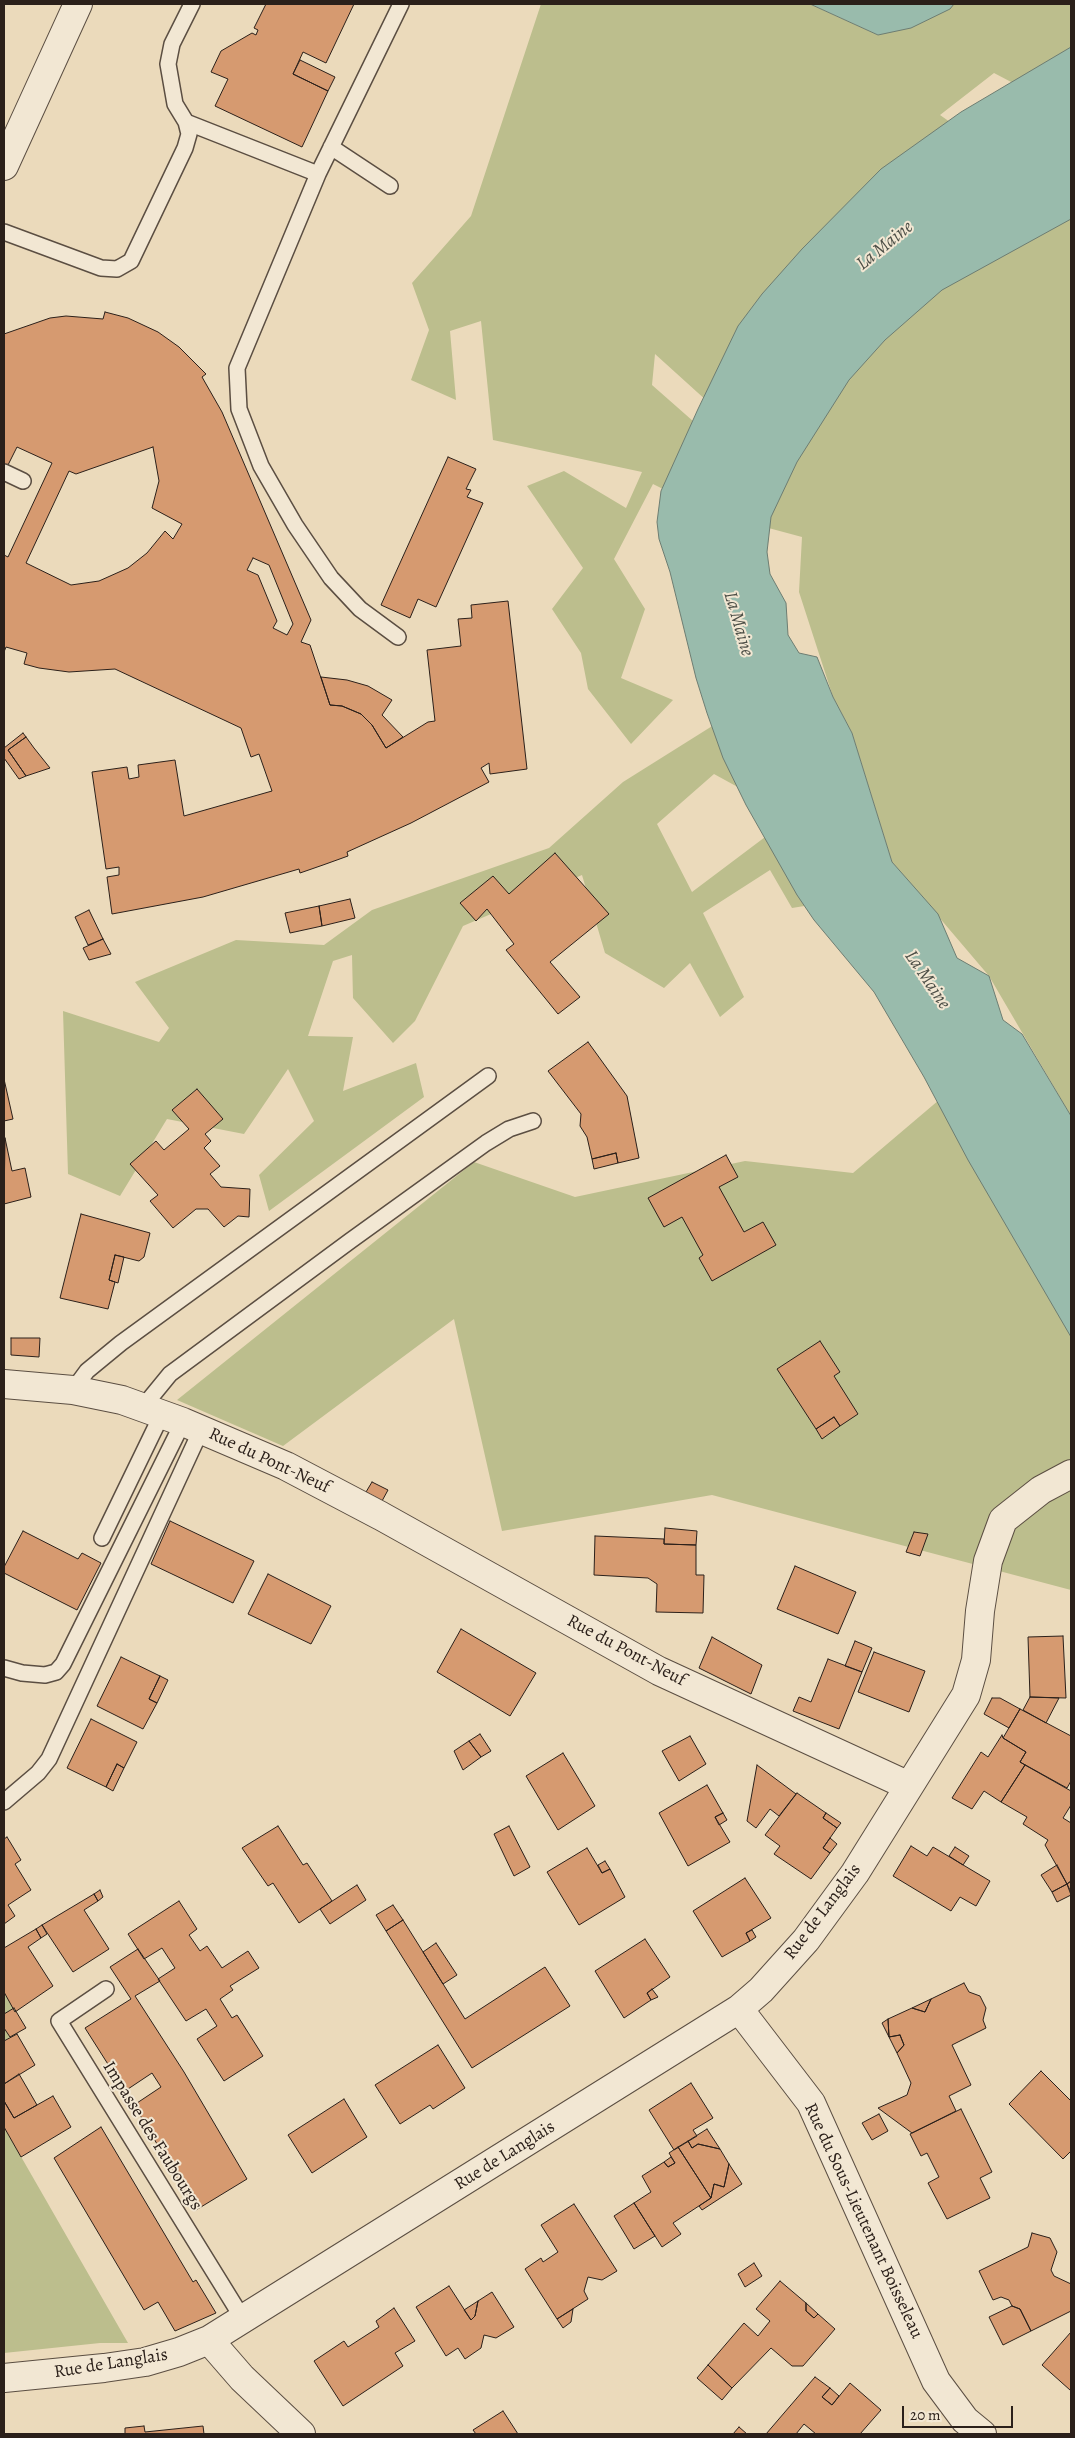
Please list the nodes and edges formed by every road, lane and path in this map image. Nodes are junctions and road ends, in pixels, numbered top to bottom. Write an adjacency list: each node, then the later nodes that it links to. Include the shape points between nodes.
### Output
1 (78, 4): 6 (street)
2 (192, 4): 4 (lane, via 172,44 168,64 175,104)
3 (401, 4): 5 (lane)
4 (186, 122): 7 (lane); 9 (lane, via 189,134 185,148 131,261 117,269 101,268)
5 (330, 147): 7 (lane); 8 (lane)
6 (4, 166)
7 (318, 174): 12 (lane, via 237,368 239,409 261,466 295,525 332,578 360,609)
8 (390, 186)
9 (4, 232)
10 (4, 472): 11 (lane)
11 (23, 481)
12 (398, 638)
13 (488, 1076): 16 (lane, via 121,1343 87,1371)
14 (533, 1121): 17 (lane, via 509,1129 486,1143 170,1374)
15 (4, 1384): 16 (street, Rue du Pont-Neuf)
16 (73, 1390): 17 (street, Rue du Pont-Neuf)
17 (172, 1418): 19 (lane); 20 (lane, via 64,1664 56,1672 45,1675); 21 (street, Rue du Pont-Neuf, via 286,1466 659,1671); 22 (lane, via 49,1759 38,1773)
18 (1071, 1474): 21 (street, via 1041,1490 1003,1520 988,1560 976,1660 966,1695)
19 (102, 1538)
20 (4, 1668)
21 (909, 1786): 24 (street, Rue de Langlais, via 855,1874 806,1940 761,1990)
22 (4, 1802)
23 (106, 1989): 25 (lane, Impasse des Faubourgs, via 59,2021)
24 (739, 2009): 25 (street, Rue de Langlais); 29 (street, Rue du Sous-Lieutenant Boisseleau, via 811,2104 936,2381 966,2420)
25 (243, 2318): 26 (street, Rue de Langlais)
26 (209, 2340): 27 (street, Rue de Langlais, via 145,2362); 28 (street, via 242,2378)
27 (4, 2378)
28 (301, 2434)
29 (982, 2434)

